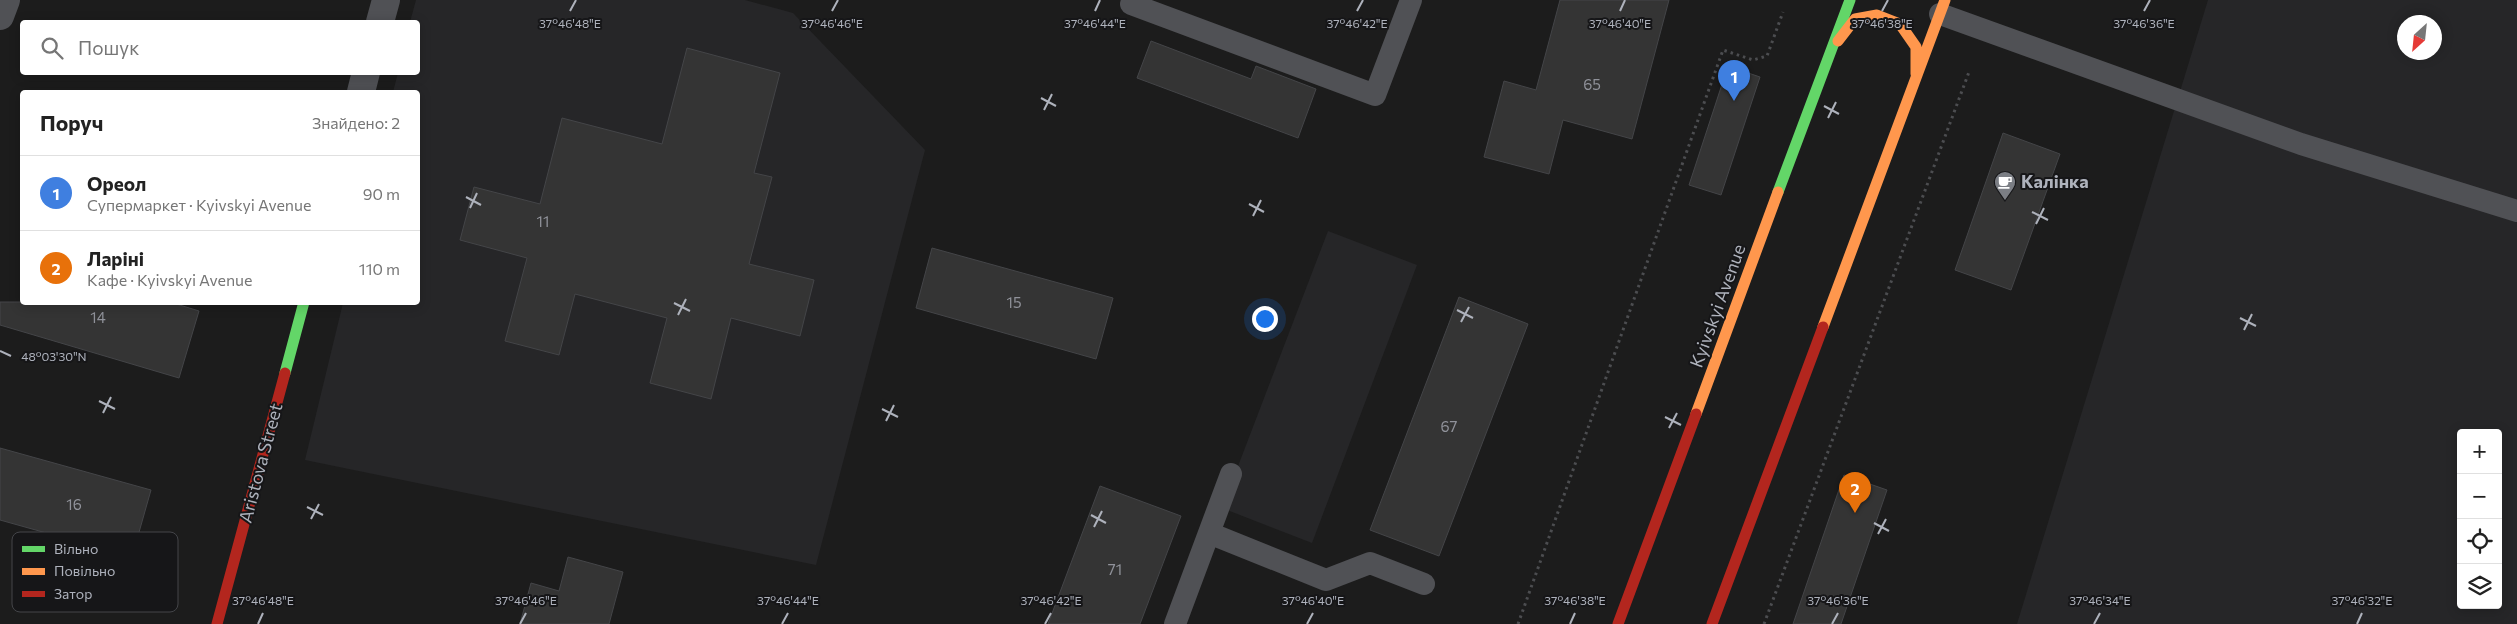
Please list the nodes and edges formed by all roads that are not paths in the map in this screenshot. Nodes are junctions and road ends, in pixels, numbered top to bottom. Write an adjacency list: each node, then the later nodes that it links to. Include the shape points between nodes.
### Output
1 (6, 0): 7 (street)
2 (386, 0): 8 (street)
3 (1411, 0): 5 (lane, via 1375,95)
4 (1850, 0): 9 (main road, Kyivskyi Avenue)
5 (1131, 4)
6 (1942, 7): 11 (main road); 13 (lane, via 2301,144)
7 (0, 16)
8 (381, 20)
9 (1832, 48): 11 (main road, via 1856,19 1877,15 1900,24 1916,47); 20 (main road, Kyivskyi Avenue)
10 (365, 75): 12 (street)
11 (1916, 78): 21 (main road)
12 (362, 90)
13 (2517, 211)
14 (303, 305): 18 (main road, Aristova Street)
15 (1231, 474): 16 (lane)
16 (1209, 533): 17 (lane, via 1326,580 1370,562); 19 (lane)
17 (1424, 584)
18 (217, 624)
19 (1175, 624)
20 (1618, 624)
21 (1712, 624)

